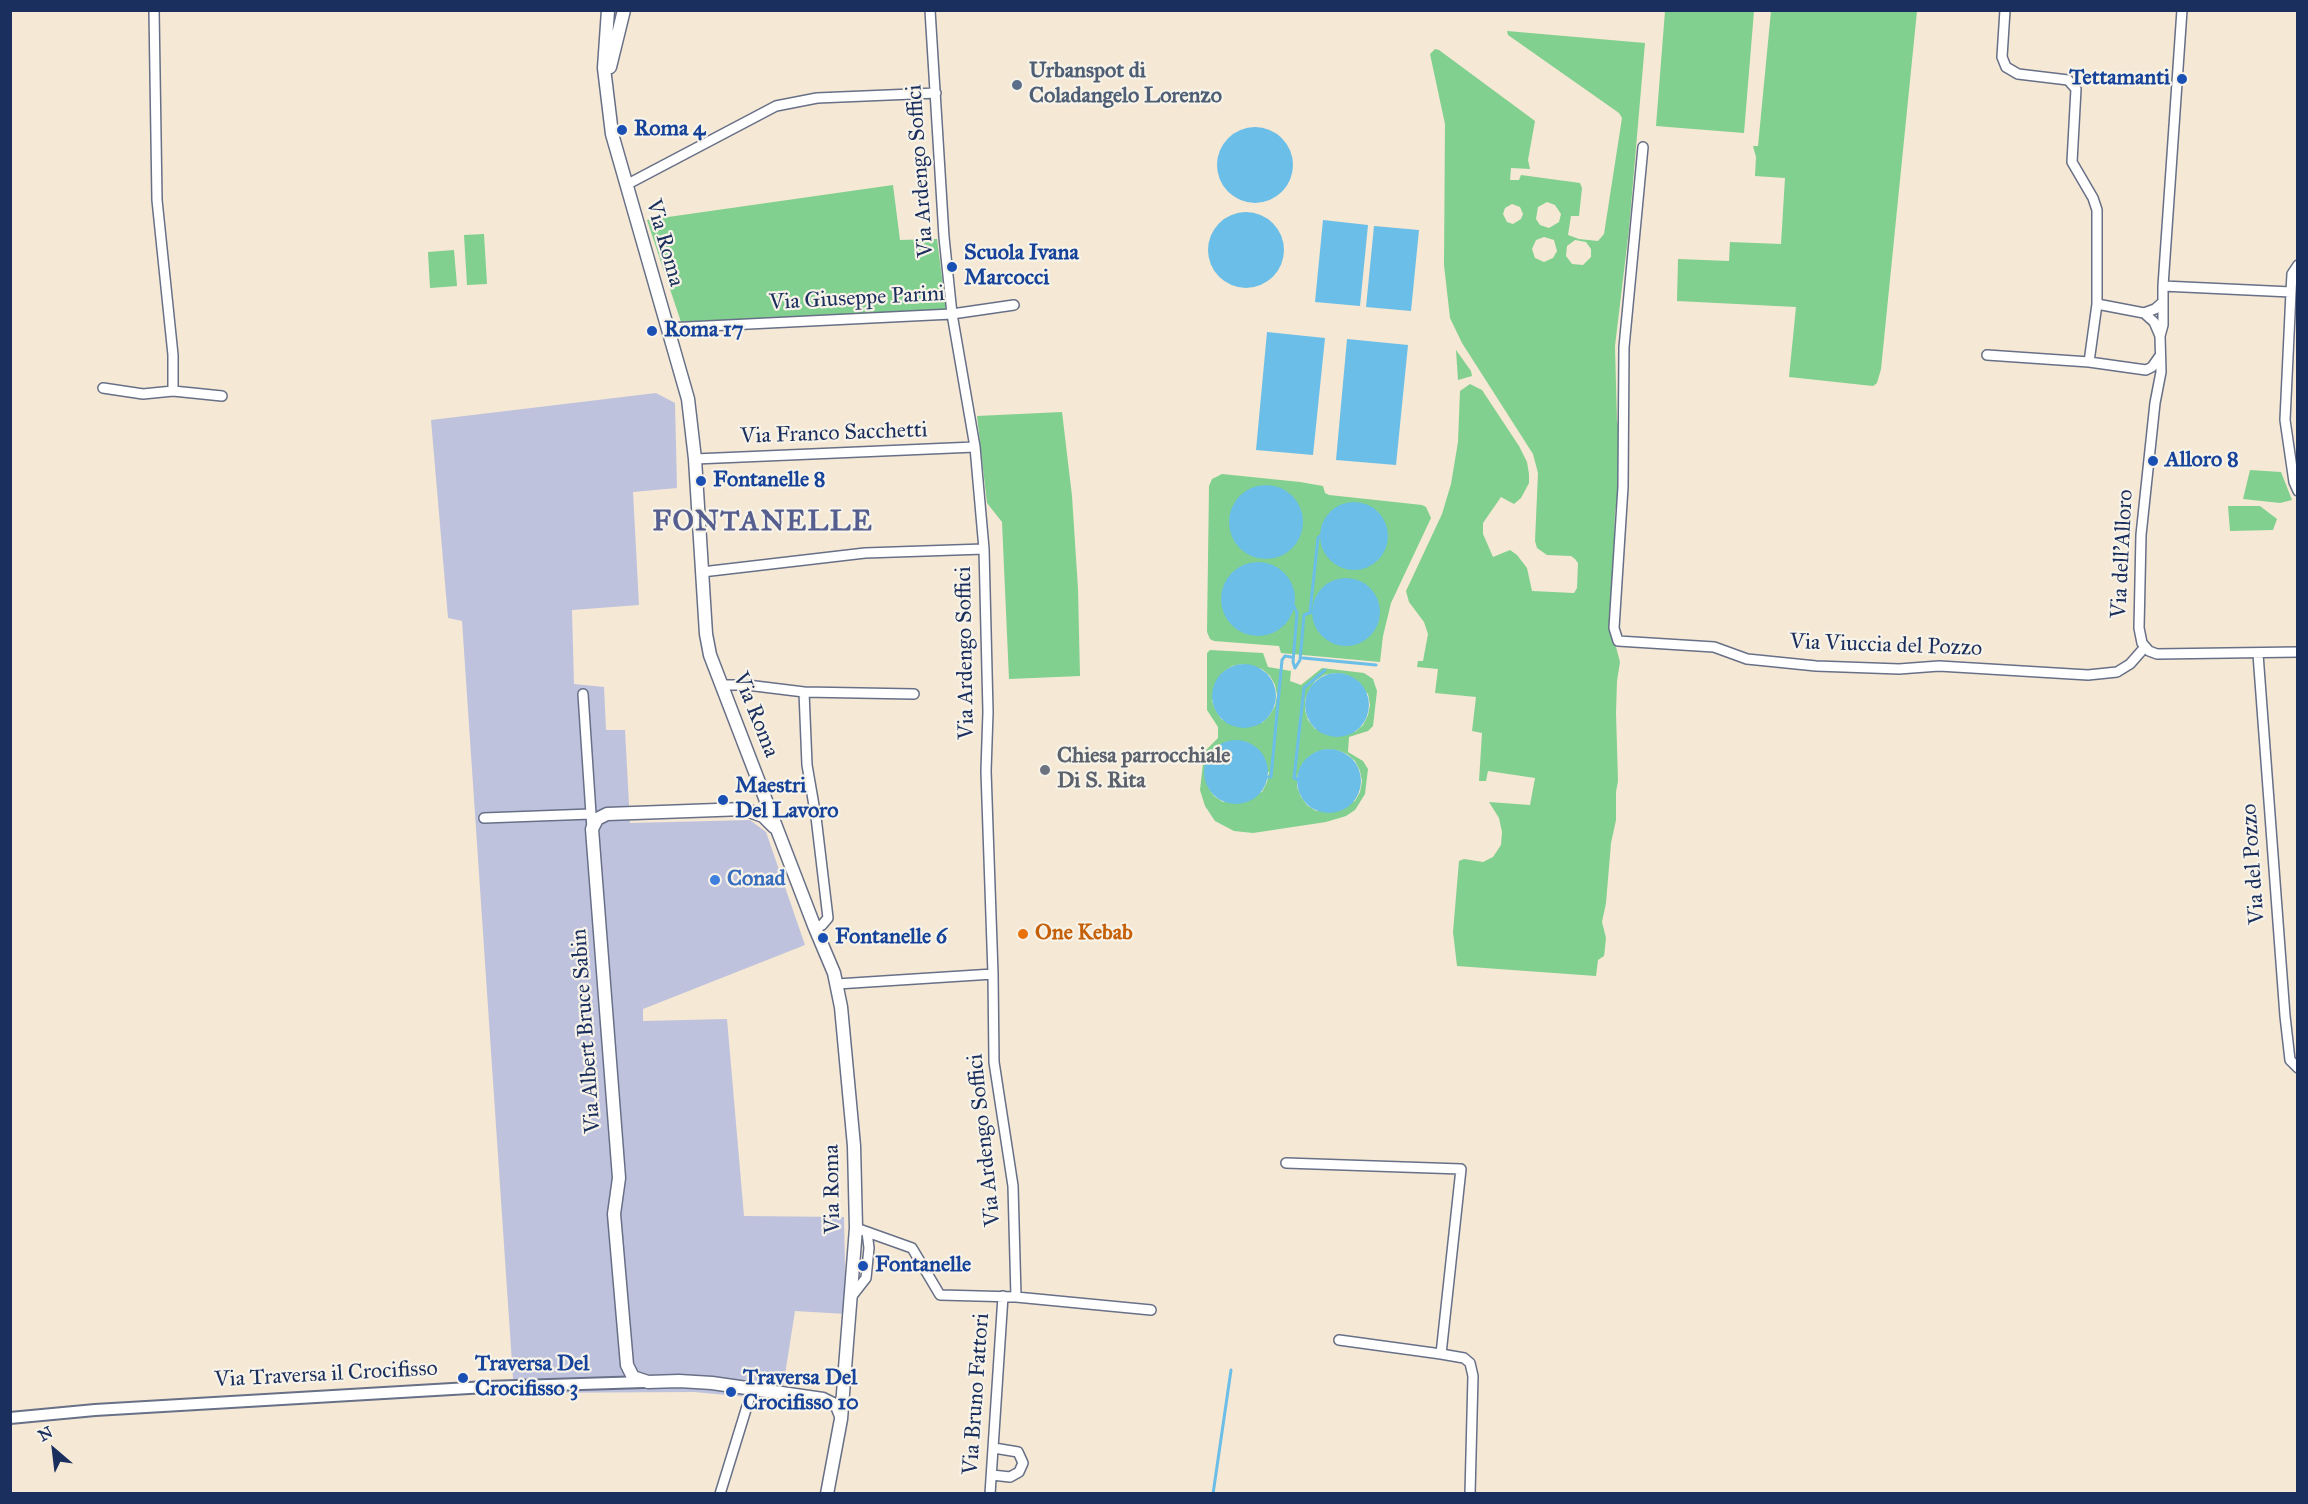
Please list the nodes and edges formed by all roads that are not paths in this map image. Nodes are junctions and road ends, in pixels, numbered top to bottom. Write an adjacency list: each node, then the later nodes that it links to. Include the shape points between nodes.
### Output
1 (154, 10): 28 (street, via 157,200)
2 (608, 10): 7 (main road, Via Roma)
3 (624, 10): 7 (main road, Via Roma)
4 (930, 10): 8 (street, Via Ardengo Soffici)
5 (2005, 10): 15 (street, via 2002,57 2006,67 2018,74 2068,80 2076,89 2072,158 2097,210)
6 (2181, 10): 12 (street, Via dell'Alloro)
7 (606, 91): 10 (main road, Via Roma, via 612,134)
8 (936, 93): 10 (street, via 817,98 776,106); 18 (street, Via Ardengo Soffici)
9 (1643, 147): 35 (street, Via Viuccia del Pozzo, via 1624,347 1623,487 1614,628 1618,641 1714,647 1747,659 1816,666 1939,666 2088,675 2117,672)
10 (626, 185): 19 (main road, Via Roma)
11 (2298, 265): 13 (street, via 2292,274)
12 (2163, 286): 13 (street); 14 (street, Via dell'Alloro)
13 (2291, 292): 21 (street)
14 (2163, 302): 17 (street); 20 (street, Via dell'Alloro)
15 (2097, 304): 17 (street); 24 (street)
16 (1014, 305): 18 (street, Via Giuseppe Parini)
17 (2144, 313): 20 (street, via 2154,322)
18 (952, 314): 19 (street, Via Giuseppe Parini); 30 (street, Via Ardengo Soffici)
19 (667, 328): 31 (main road, Via Roma, via 687,399)
20 (2160, 336): 23 (street, Via dell'Alloro)
21 (2289, 350): 25 (street); 26 (street)
22 (1987, 355): 24 (street)
23 (2159, 357): 24 (street, via 2146,370); 35 (street, Via dell'Alloro, via 2161,372 2139,561 2139,636)
24 (2089, 362)
25 (2298, 363): 26 (street)
26 (2287, 374): 32 (street, via 2286,426)
27 (103, 388): 28 (street, via 143,394)
28 (173, 390): 29 (street)
29 (222, 396)
30 (975, 447): 31 (street, Via Franco Sacchetti); 33 (street, Via Ardengo Soffici)
31 (695, 459): 34 (main road, Via Roma)
32 (2298, 491)
33 (984, 549): 34 (street, via 864,553); 51 (street, Via Ardengo Soffici)
34 (702, 572): 38 (main road, Via Roma, via 707,644)
35 (2145, 647): 37 (street, Via dell'Alloro, via 2157,654)
36 (2298, 651): 37 (street, Via dell'Alloro)
37 (2258, 654): 53 (street, Via del Pozzo, via 2285,1016 2290,1060)
38 (720, 686): 39 (street); 42 (main road, Via Roma)
39 (804, 692): 41 (street); 50 (street, via 807,765 828,918)
40 (583, 694): 43 (street, Via Albert Bruce Sabin)
41 (914, 694)
42 (757, 775): 44 (main road, via 756,799); 49 (main road, Via Roma)
43 (590, 797): 45 (street, Via Albert Bruce Sabin); 46 (street, via 597,810)
44 (744, 809): 46 (main road); 49 (main road, via 769,820)
45 (591, 814): 47 (street); 48 (street, Via Albert Bruce Sabin)
46 (607, 814): 48 (main road, via 597,819)
47 (484, 818)
48 (592, 829): 61 (main road, Via Albert Bruce Sabin, via 619,1179 614,1214)
49 (781, 838): 50 (main road, Via Roma)
50 (815, 928): 52 (main road, Via Roma)
51 (993, 974): 52 (street); 57 (street, Via Ardengo Soffici, via 994,1062 1013,1186)
52 (837, 984): 55 (main road, Via Roma)
53 (2298, 1068)
54 (1286, 1163): 60 (street, via 1461,1169)
55 (862, 1230): 56 (street, via 912,1248 940,1295); 64 (main road, Via Roma)
56 (1003, 1296): 57 (street); 69 (street, Via Bruno Fattori)
57 (1016, 1297): 58 (street)
58 (1151, 1310)
59 (1339, 1340): 60 (street)
60 (1441, 1354): 74 (street, via 1464,1358 1472,1369)
61 (627, 1365): 62 (main road, via 633,1377); 63 (street, via 623,1376)
62 (648, 1382): 63 (street, Via Traversa il Crocifisso); 65 (main road, Via Traversa il Crocifisso, via 712,1383)
63 (607, 1383): 67 (street, Via Traversa il Crocifisso, via 229,1401)
64 (845, 1383): 66 (main road, via 839,1393); 68 (main road, Via Roma)
65 (752, 1390): 66 (main road, Via Traversa il Crocifisso); 71 (street)
66 (823, 1399): 68 (main road, via 837,1406)
67 (10, 1418)
68 (841, 1419): 72 (main road, Via Roma)
69 (994, 1448): 70 (street, Via Bruno Fattori); 70 (street, via 1018,1452 1023,1463 1019,1472 1010,1477)
70 (992, 1475): 73 (street, Via Bruno Fattori)
71 (720, 1494)
72 (827, 1494)
73 (990, 1494)
74 (1470, 1494)

